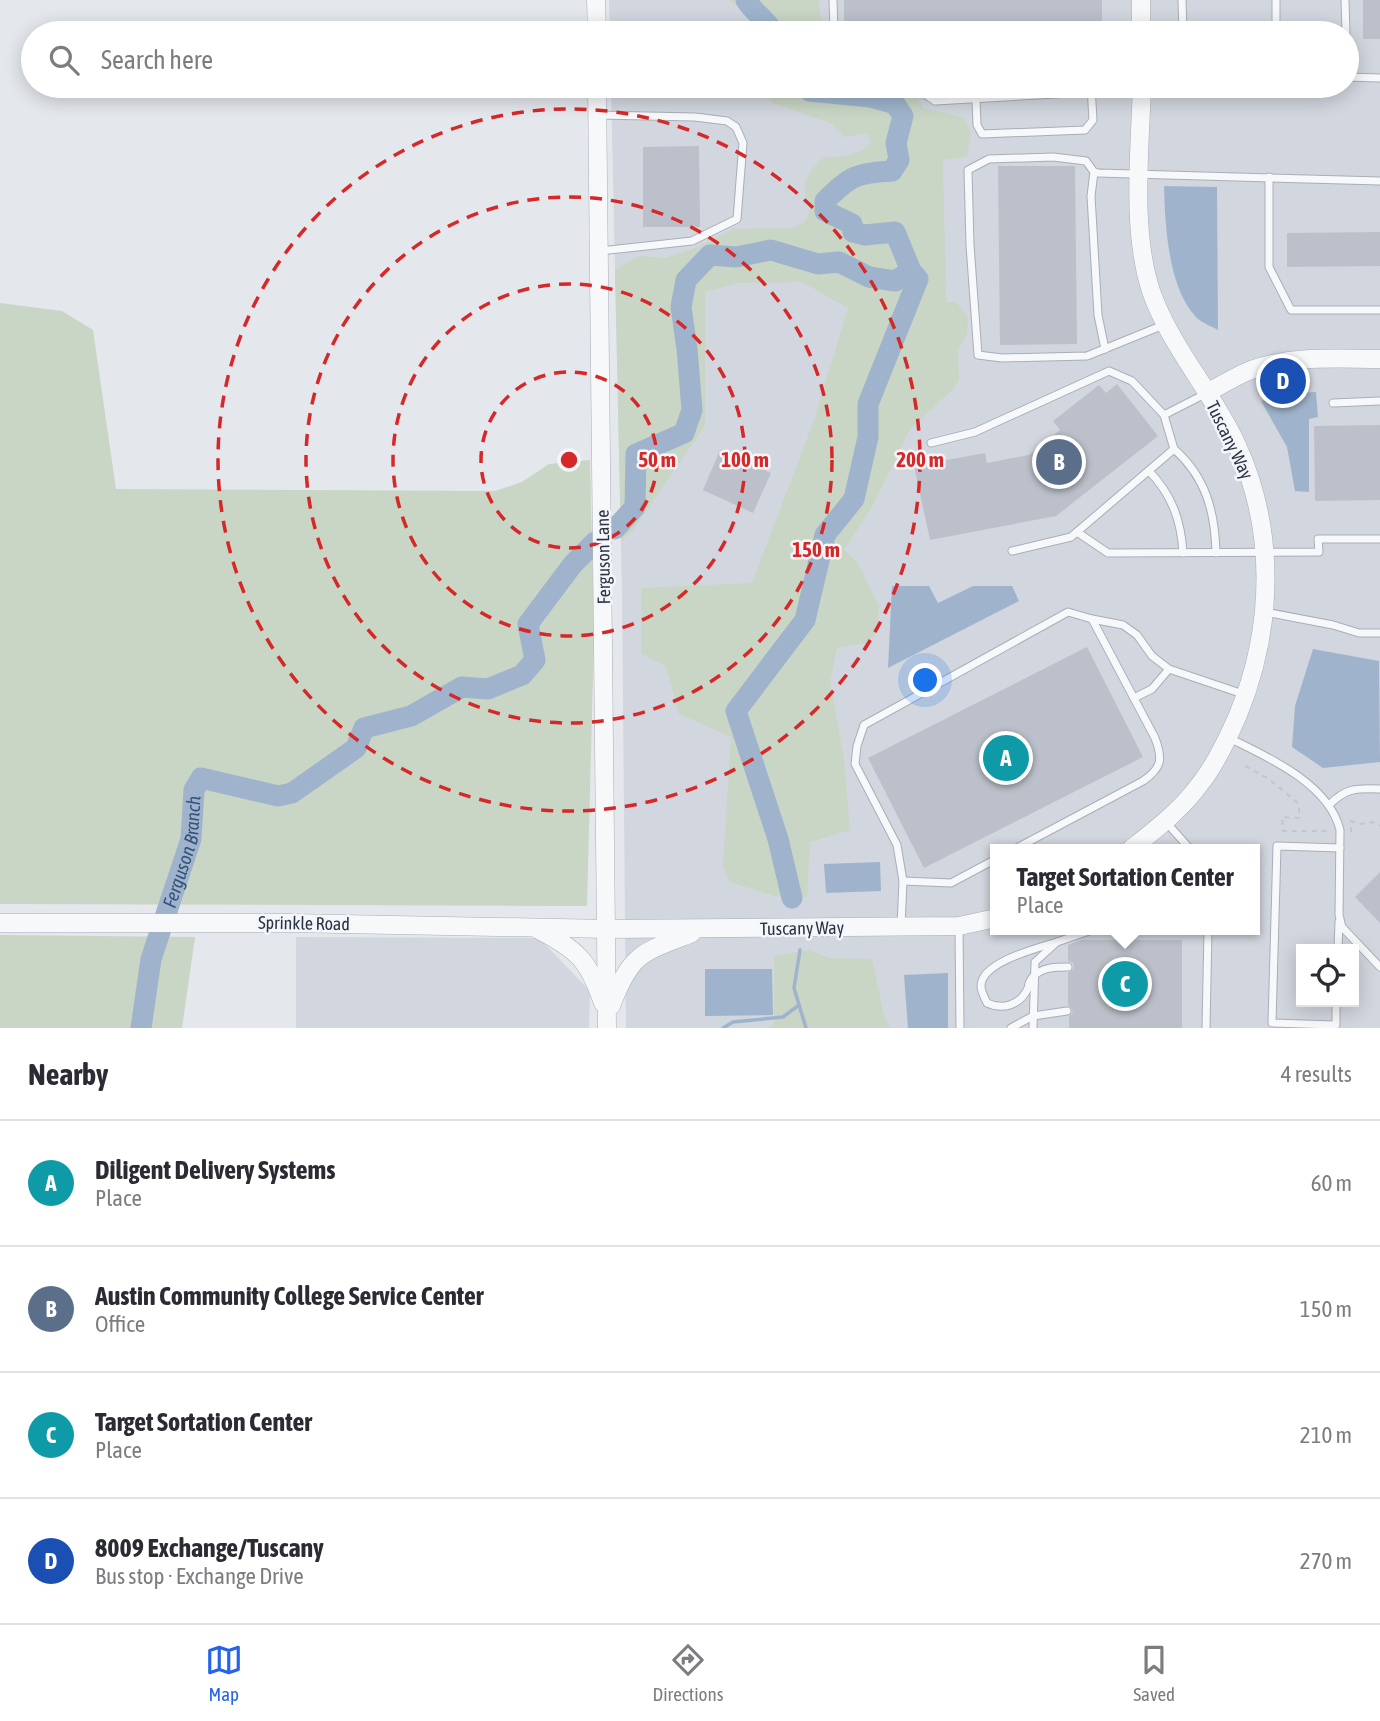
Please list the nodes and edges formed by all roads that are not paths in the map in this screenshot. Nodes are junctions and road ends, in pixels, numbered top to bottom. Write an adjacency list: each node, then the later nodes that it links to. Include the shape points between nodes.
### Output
1 (596, 0): 7 (street)
2 (833, 0): 8 (lane)
3 (1141, 0): 9 (street)
4 (1182, 0): 10 (lane)
5 (1276, 0): 11 (lane)
6 (1345, 0): 12 (lane)
7 (597, 21)
8 (834, 21)
9 (1142, 21)
10 (1183, 21)
11 (1276, 21)
12 (1346, 21)
13 (1359, 78): 14 (lane)
14 (1380, 78)
15 (597, 98): 21 (street, Ferguson Lane)
16 (931, 98): 20 (lane)
17 (988, 98): 20 (lane)
18 (1092, 98): 20 (lane, via 1093,120 1086,130 982,134)
19 (1142, 98): 23 (street, Tuscany Way)
20 (976, 99)
21 (598, 115): 26 (street, Ferguson Lane); 26 (lane, via 727,121 736,127 743,143 737,219 692,241)
22 (1094, 172): 23 (lane); 29 (lane, via 1091,195 1098,315); 29 (lane, via 1086,161 1053,157 989,159 968,170 970,245 978,355 1087,356)
23 (1139, 175): 24 (lane); 28 (street, Tuscany Way, via 1142,257)
24 (1269, 177): 25 (lane); 27 (lane, via 1269,267 1291,310)
25 (1380, 181)
26 (599, 251): 66 (street, Ferguson Lane)
27 (1380, 310)
28 (1166, 324): 29 (lane); 31 (street, Tuscany Way)
29 (1105, 349)
30 (1380, 359): 31 (street, via 1274,363)
31 (1207, 393): 34 (lane); 43 (street, Tuscany Way, via 1248,472 1261,516)
32 (1380, 401): 33 (lane)
33 (1333, 403)
34 (1164, 415): 35 (lane, via 1132,381 1109,371 975,432); 36 (lane)
35 (931, 443)
36 (1174, 449): 37 (lane); 42 (lane, via 1190,463 1206,494 1215,525)
37 (1149, 471): 38 (lane); 41 (lane, via 1175,509)
38 (1077, 532): 40 (lane); 41 (lane, via 1108,553)
39 (1380, 538): 43 (lane, via 1318,539 1319,552)
40 (1012, 551)
41 (1183, 553): 42 (lane)
42 (1216, 553): 43 (lane)
43 (1265, 553): 44 (street, Tuscany Way)
44 (1265, 612): 46 (lane, via 1359,633); 48 (street, Tuscany Way)
45 (1092, 618): 47 (lane, via 1122,625); 49 (lane); 59 (lane, via 1068,612 864,725 855,764 897,845)
46 (1380, 633)
47 (1169, 669): 48 (lane); 49 (lane, via 1152,689)
48 (1246, 695): 50 (street, Tuscany Way)
49 (1134, 698): 54 (lane, via 1160,752 1154,774)
50 (1228, 737): 52 (lane, via 1292,771); 53 (street, Tuscany Way, via 1201,783)
51 (1380, 789): 52 (lane, via 1348,790)
52 (1329, 805): 57 (lane, via 1337,819)
53 (1166, 822): 55 (street, Tuscany Way); 56 (lane)
54 (1024, 844)
55 (1137, 844)
56 (1186, 844)
57 (1340, 845): 60 (lane); 79 (lane, via 1277,846 1272,1023)
58 (990, 862): 59 (lane, via 951,883)
59 (902, 881): 64 (lane)
60 (1339, 915): 71 (lane); 73 (lane, via 1342,927)
61 (990, 919): 63 (street, Tuscany Way)
62 (0, 923): 65 (street, Sprinkle Road)
63 (958, 926): 64 (street, Tuscany Way); 80 (lane)
64 (901, 927): 67 (street, Tuscany Way)
65 (534, 928): 66 (street, Sprinkle Road); 78 (street, via 584,961)
66 (608, 929): 67 (street, Tuscany Way); 78 (street, Ferguson Lane)
67 (704, 929): 78 (street, via 632,963)
68 (1077, 935): 70 (lane)
69 (1208, 935): 83 (lane)
70 (1057, 942): 74 (lane, via 1035,962); 74 (lane, via 999,964 983,978 981,988 987,1003 997,1008 1016,1003)
71 (1338, 944)
72 (1068, 967): 74 (lane, via 1044,969)
73 (1380, 967)
74 (1034, 976): 77 (lane)
75 (1336, 1007): 79 (lane)
76 (1068, 1011): 77 (lane)
77 (1033, 1016): 81 (lane); 82 (lane)
78 (607, 1022)
79 (1336, 1026)
80 (960, 1028)
81 (1011, 1028)
82 (1033, 1028)
83 (1206, 1028)

